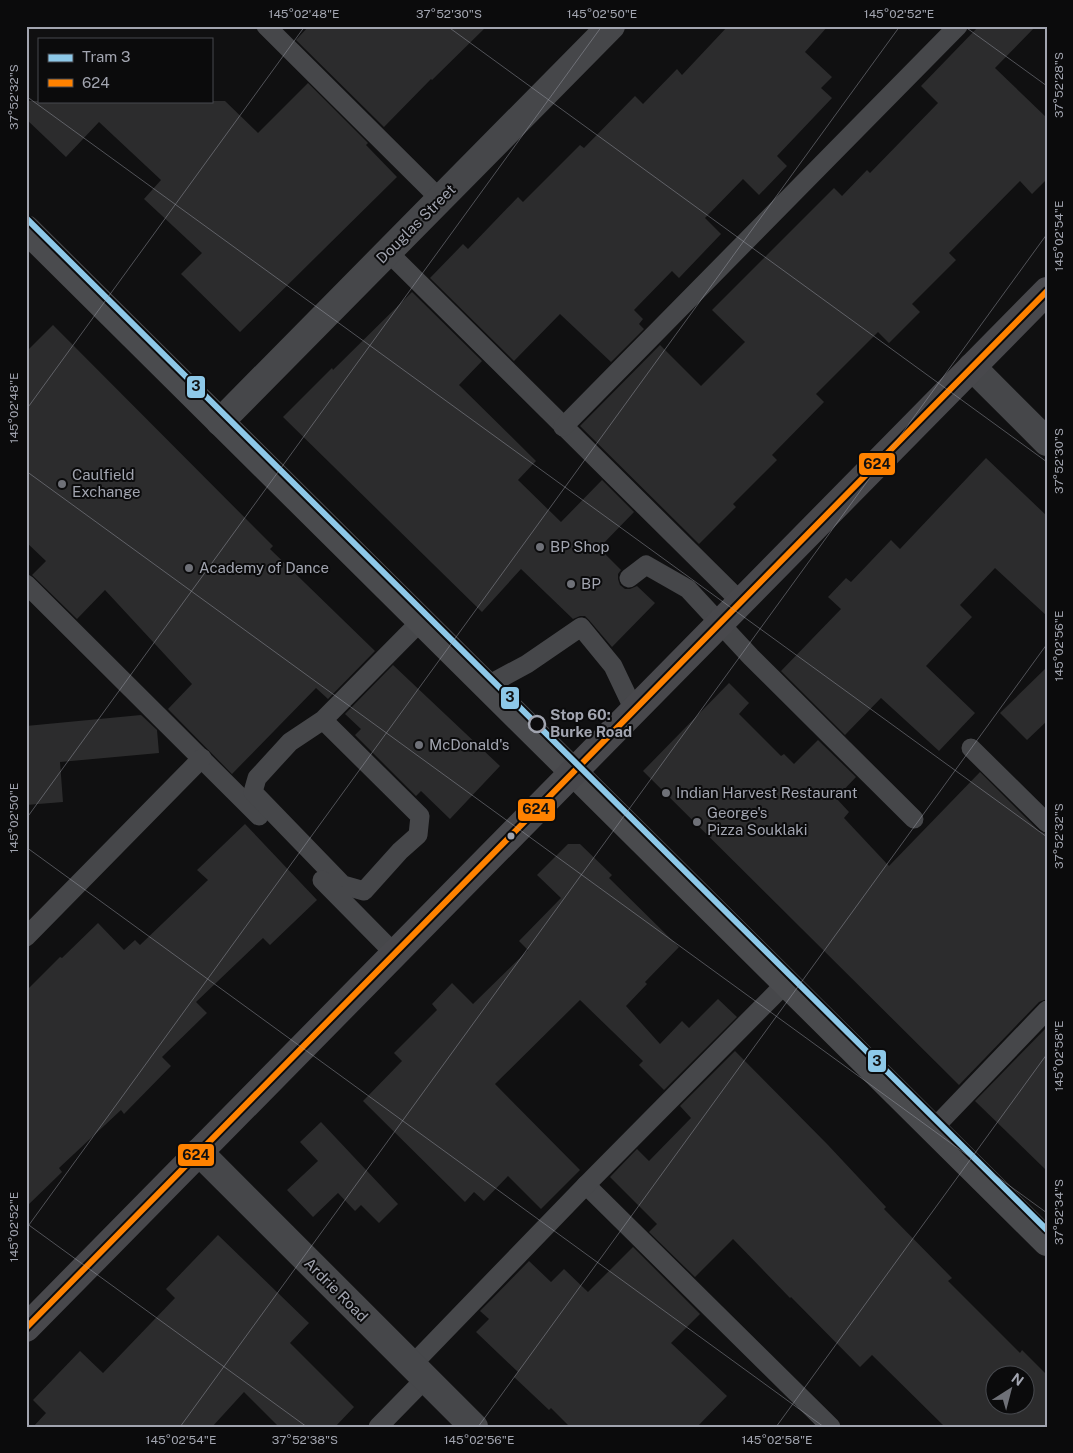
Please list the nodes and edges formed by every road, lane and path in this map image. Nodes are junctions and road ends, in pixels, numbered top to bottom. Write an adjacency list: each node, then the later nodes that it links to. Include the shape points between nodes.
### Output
1 (266, 26): 4 (lane)
2 (611, 26): 4 (street, Douglas Street)
3 (958, 26): 10 (lane)
4 (440, 199): 6 (street, Douglas Street)
5 (26, 230): 9 (main road)
6 (388, 252): 9 (street, Douglas Street); 10 (lane)
7 (1047, 291): 8 (main road)
8 (972, 367): 11 (street); 14 (main road)
9 (220, 422): 15 (main road)
10 (563, 427): 14 (lane)
11 (1047, 442)
12 (629, 578): 16 (lane, via 646,565 688,589)
13 (26, 584): 21 (lane)
14 (740, 602): 16 (main road)
15 (421, 621): 17 (main road); 19 (lane)
16 (719, 624): 18 (main road); 23 (lane)
17 (486, 686): 18 (lane, via 527,664 581,627 613,666); 22 (main road)
18 (634, 710): 22 (main road)
19 (323, 720): 19 (lane, via 290,742 257,778 253,792 343,885 364,890 418,836 420,816)
20 (971, 748): 24 (lane)
21 (202, 758): 25 (lane); 26 (lane)
22 (573, 772): 26 (main road); 27 (main road)
23 (914, 819)
24 (1047, 823)
25 (26, 937)
26 (394, 953): 30 (main road)
27 (786, 983): 29 (main road); 31 (lane)
28 (1047, 1010): 29 (lane)
29 (933, 1129): 32 (main road)
30 (199, 1152): 33 (main road); 34 (street, Ardrie Road)
31 (586, 1185): 34 (lane); 37 (lane)
32 (1047, 1242)
33 (26, 1328)
34 (418, 1372): 35 (lane); 36 (street, Ardrie Road)
35 (378, 1427)
36 (474, 1427)
37 (831, 1427)

